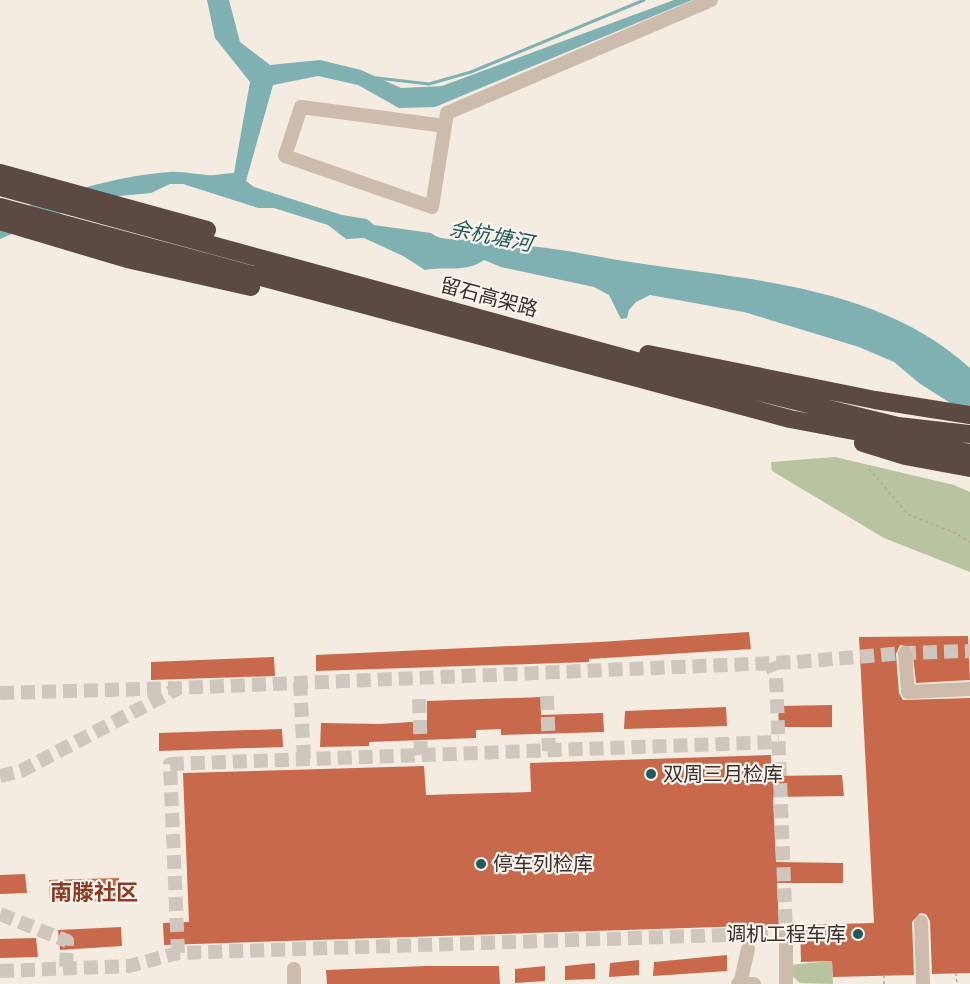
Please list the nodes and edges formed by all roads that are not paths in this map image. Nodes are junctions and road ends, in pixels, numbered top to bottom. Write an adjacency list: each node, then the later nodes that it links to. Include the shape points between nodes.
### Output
1 (711, 0): 2 (street, via 447,113)
2 (445, 126): 2 (street, via 432,207 285,156 301,107)
3 (0, 173): 7 (highway, via 260,245)
4 (0, 187): 7 (highway, 留石高架路)
5 (0, 207): 8 (highway, 留石高架路)
6 (0, 221): 8 (highway, via 127,259)
7 (393, 294): 9 (highway, 留石高架路)
8 (382, 312): 11 (highway, 留石高架路)
9 (556, 338): 10 (highway); 12 (highway, 留石高架路, via 898,426)
10 (970, 415)
11 (790, 419): 13 (highway, 留石高架路); 14 (highway, via 905,456)
12 (970, 434)
13 (970, 453)
14 (970, 468)
15 (905, 653): 16 (street, via 908,692)
16 (970, 688)
17 (921, 922): 24 (street)
18 (786, 933): 23 (street)
19 (748, 949): 22 (street, bridge)
20 (294, 969): 21 (street)
21 (294, 984)
22 (746, 984)
23 (786, 984)
24 (923, 984)

